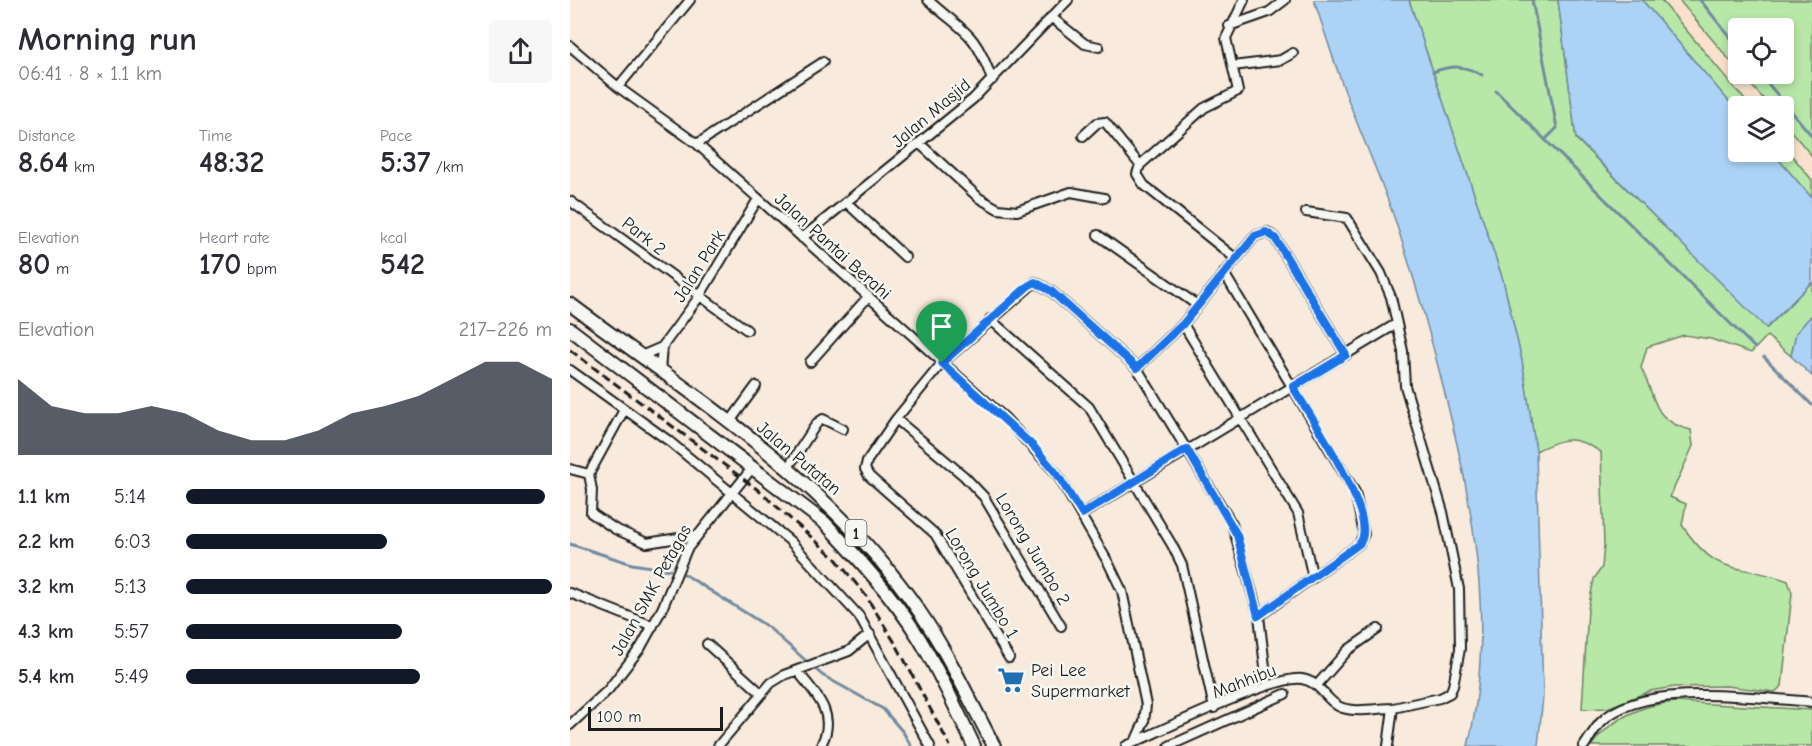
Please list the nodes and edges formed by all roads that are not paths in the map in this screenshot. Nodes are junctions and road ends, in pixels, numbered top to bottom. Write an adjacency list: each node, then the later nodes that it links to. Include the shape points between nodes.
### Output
1 (690, 0): 14 (street)
2 (928, 0): 13 (street, via 972,36)
3 (1244, 0): 7 (street)
4 (1286, 0): 7 (street, via 1260,16)
5 (1063, 2): 6 (street, Jalan Masjid)
6 (1051, 17): 9 (street, via 1081,42); 13 (street, Jalan Masjid)
7 (1229, 26): 12 (street, via 1226,39)
8 (570, 46): 14 (street, Jalan Pantai Berahi)
9 (1099, 47)
10 (1293, 53): 12 (street, via 1281,60)
11 (823, 62): 17 (street)
12 (1233, 66): 18 (street, via 1236,94 1204,108)
13 (992, 80): 16 (street, Jalan Masjid)
14 (618, 87): 17 (street, Jalan Pantai Berahi)
15 (1083, 136): 18 (street, via 1097,123 1105,122)
16 (919, 143): 19 (street, via 979,198 998,209 1017,211 1071,192); 22 (street, Jalan Masjid)
17 (697, 144): 20 (street, Jalan Pantai Berahi)
18 (1140, 165): 27 (street, via 1138,179)
19 (1104, 198)
20 (758, 199): 25 (street, Jalan Pantai Berahi); 29 (street, Jalan Park)
21 (570, 201): 29 (street, Park 2)
22 (846, 202): 25 (street, Jalan Masjid); 26 (street)
23 (1306, 212): 35 (street, via 1347,218 1386,285)
24 (1098, 235): 32 (street)
25 (802, 238): 30 (street, Jalan Pantai Berahi)
26 (905, 257)
27 (1236, 258): 28 (street); 39 (street, via 1255,236 1271,234)
28 (1224, 273): 32 (street); 47 (street)
29 (699, 297): 37 (street, Park 2); 38 (street, Jalan Park)
30 (868, 297): 41 (street); 42 (street, Jalan Pantai Berahi)
31 (570, 304): 40 (highway, Jalan Putatan / 1)
32 (1197, 305): 34 (street)
33 (990, 319): 42 (street, Lorong Jumbo 1); 43 (street, Lorong Jumbo 1, via 1028,286 1039,284); 58 (street, via 1083,400)
34 (1183, 324): 43 (street); 50 (street)
35 (1395, 324): 39 (street); 79 (street, via 1403,351 1405,386 1450,536 1461,629 1459,666 1450,693)
36 (570, 329): 54 (highway, Jalan Putatan / 1)
37 (747, 330)
38 (662, 347): 40 (street, Jalan Park); 45 (street)
39 (1346, 355): 47 (street)
40 (640, 357): 45 (highway, Jalan Putatan / 1)
41 (810, 362)
42 (942, 363): 49 (street, Lorong Jumbo 1); 60 (street, Jalan Pantai Berahi, via 1034,447)
43 (1137, 368): 53 (street)
44 (570, 370): 48 (street)
45 (660, 371): 51 (highway, Jalan Putatan / 1)
46 (756, 386): 51 (street)
47 (1293, 387): 50 (street); 62 (street, via 1355,492 1364,534 1359,544)
48 (624, 410): 57 (street); 59 (street, via 669,441)
49 (896, 418): 66 (street, Lorong Jumbo 2, via 984,497); 70 (street, Lorong Jumbo 1, via 867,461 866,472 935,534)
50 (1240, 418): 53 (street); 62 (street, via 1298,513)
51 (729, 423): 56 (highway, Jalan Putatan / 1)
52 (843, 429): 56 (street, via 823,419 817,423)
53 (1187, 449): 58 (street); 64 (street, via 1237,535)
54 (753, 467): 59 (street, Jalan SMK Petagas); 85 (highway, Jalan Putatan / 1, via 825,524 884,589 920,639)
55 (570, 469): 57 (street)
56 (787, 469): 86 (highway, Jalan Putatan / 1, via 820,495 858,535 920,611)
57 (589, 474): 61 (street, via 591,513 605,524 646,543)
58 (1134, 482): 60 (street); 78 (street, via 1182,565)
59 (731, 493): 61 (street, Jalan SMK Petagas); 68 (street, via 790,541 859,616)
60 (1082, 514): 81 (street, Jalan Pantai Berahi, via 1122,591 1146,705 1144,722)
61 (698, 535): 65 (street, Jalan SMK Petagas, via 681,562)
62 (1313, 578): 64 (street)
63 (570, 593): 65 (street)
64 (1258, 616): 73 (street)
65 (653, 626): 80 (street, Jalan SMK Petagas, via 608,690)
66 (1061, 626)
67 (1378, 629): 72 (street, via 1348,650)
68 (870, 634): 71 (street, via 849,651); 84 (street)
69 (707, 644): 74 (street)
70 (1010, 658)
71 (798, 672): 74 (street, via 777,678); 82 (street, via 824,707 828,724)
72 (1317, 685): 73 (street, Mahhibu, via 1300,678); 79 (street, via 1347,709)
73 (1264, 686): 77 (street); 78 (street, Mahhibu)
74 (761, 693): 83 (street)
75 (1285, 694): 77 (street)
76 (1812, 702): 90 (street, via 1677,695 1650,698 1601,722)
77 (1265, 703): 88 (street)
78 (1214, 708): 81 (street, Mahhibu)
79 (1393, 708): 89 (street)
80 (570, 725)
81 (1134, 742): 87 (street)
82 (822, 743)
83 (718, 746)
84 (930, 746)
85 (974, 746)
86 (994, 746)
87 (1126, 746)
88 (1169, 746)
89 (1388, 746)
90 (1584, 746)

